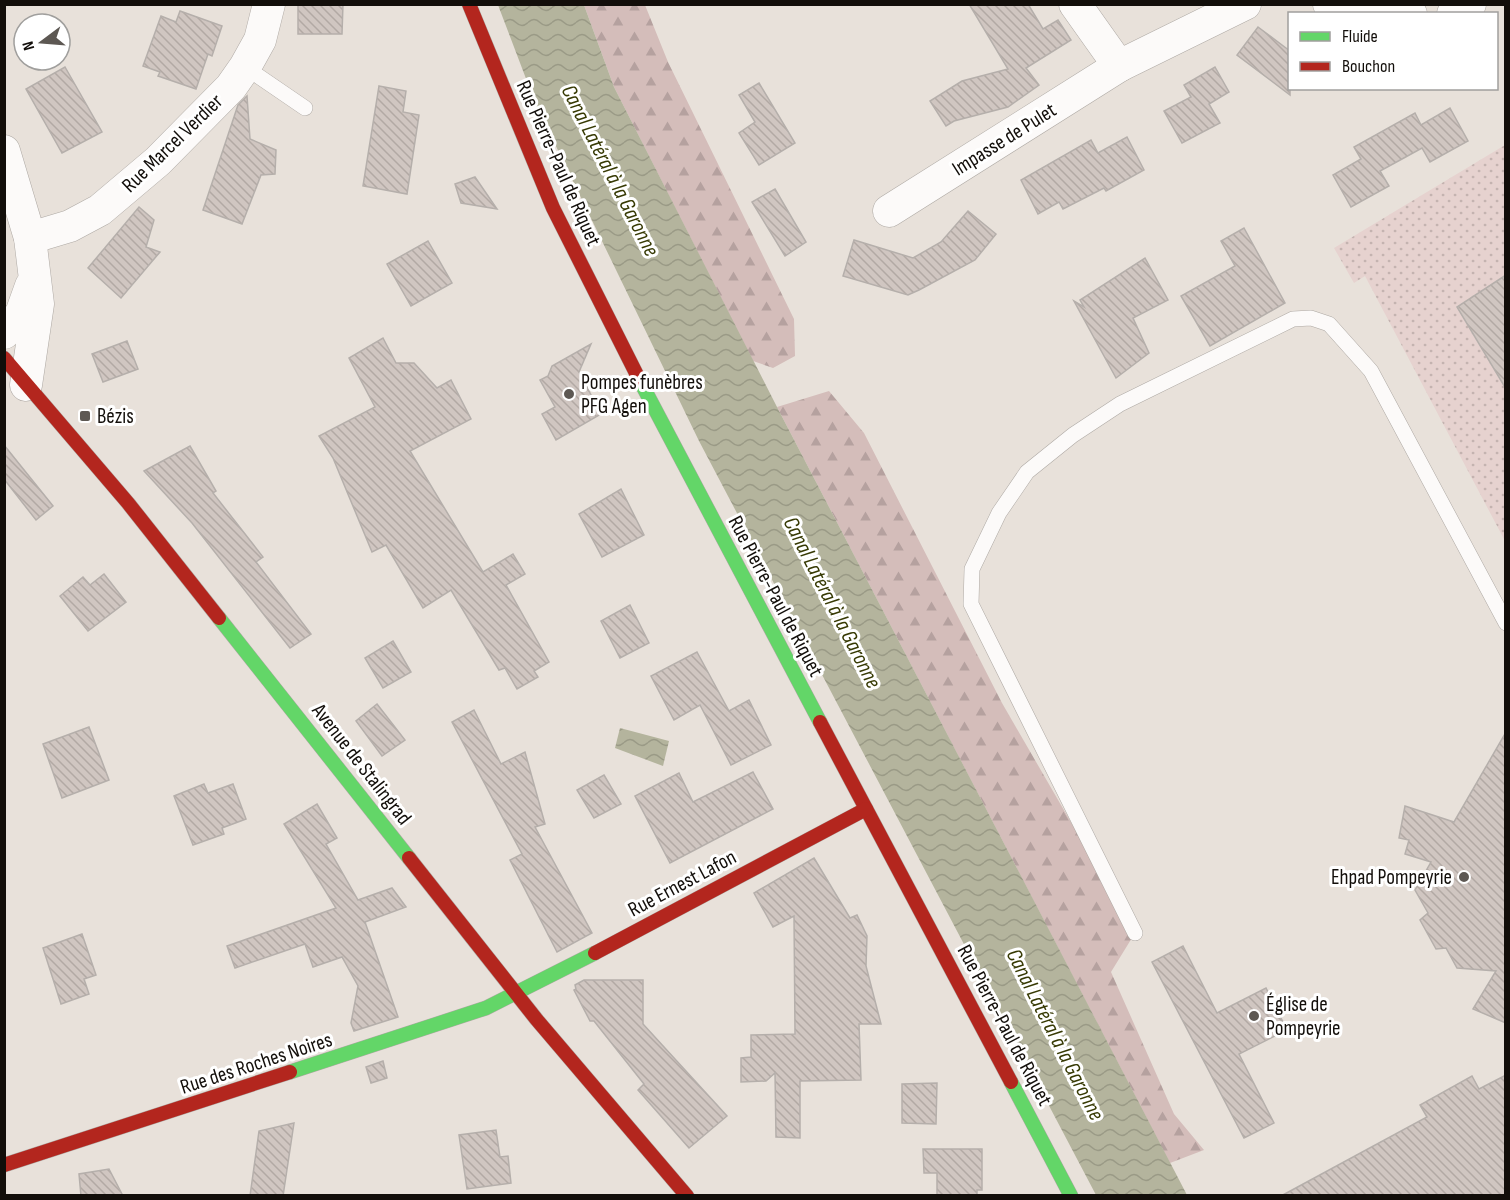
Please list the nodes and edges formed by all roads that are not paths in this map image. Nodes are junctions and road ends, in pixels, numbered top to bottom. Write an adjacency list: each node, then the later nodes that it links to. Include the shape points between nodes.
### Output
1 (269, 4): 10 (street, Rue Marcel Verdier, via 260,40)
2 (469, 4): 19 (street, Rue Pierre-Paul de Riquet, via 558,218 670,442)
3 (1075, 4): 9 (street)
4 (1245, 4): 9 (street, Impasse de Pulet)
5 (1329, 4): 7 (street)
6 (1470, 4): 8 (street)
7 (1395, 12)
8 (1456, 12)
9 (1119, 66): 13 (street, Impasse de Pulet)
10 (245, 67): 11 (lane); 14 (street, Rue Marcel Verdier, via 231,87 158,161 100,210 70,225)
11 (305, 108)
12 (4, 151): 14 (street)
13 (889, 211)
14 (32, 253): 15 (street, via 21,314); 17 (street, via 38,304)
15 (4, 333)
16 (4, 358): 17 (street, Avenue de Stalingrad)
17 (26, 385): 21 (street, Avenue de Stalingrad, via 128,503)
18 (1506, 623): 20 (lane, via 1371,371 1329,324 1311,318 1293,319 1120,404 1027,472 999,513 972,569 971,604)
19 (866, 809): 21 (street, Rue Ernest Lafon); 24 (street, Rue Pierre-Paul de Riquet)
20 (1135, 933)
21 (518, 994): 22 (street, Rue des Roches Noires, via 359,1052); 23 (street, Avenue de Stalingrad)
22 (4, 1165)
23 (687, 1196)
24 (1071, 1196)

